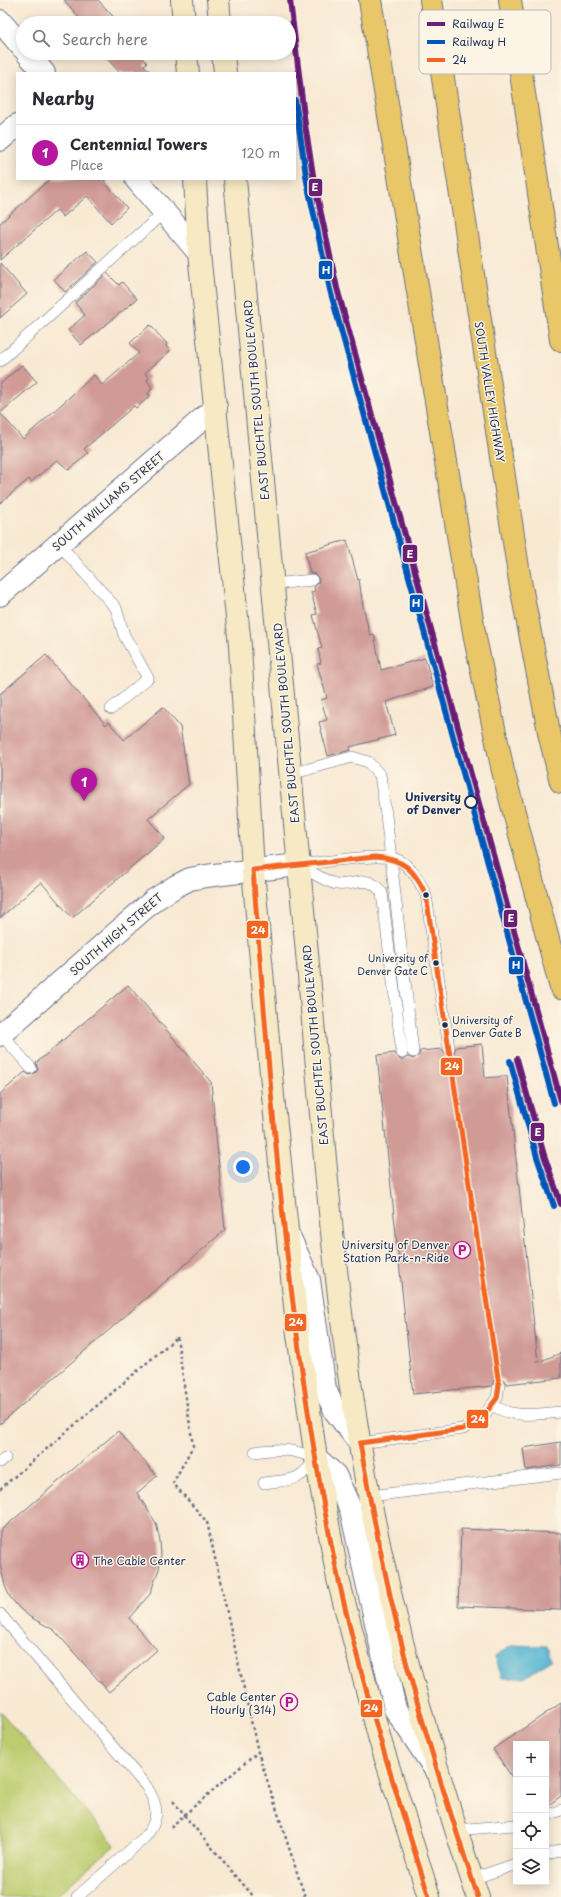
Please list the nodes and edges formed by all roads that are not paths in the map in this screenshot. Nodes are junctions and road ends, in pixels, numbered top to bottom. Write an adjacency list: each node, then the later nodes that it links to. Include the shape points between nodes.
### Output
1 (182, 0): 9 (main road)
2 (218, 0): 10 (main road)
3 (358, 0): 26 (highway)
4 (370, 0): 26 (highway)
5 (431, 0): 7 (highway, SOUTH VALLEY HIGHWAY)
6 (510, 0): 8 (highway)
7 (433, 10)
8 (512, 10)
9 (183, 16)
10 (219, 16)
11 (0, 22): 12 (street)
12 (16, 40)
13 (33, 60): 16 (street)
14 (187, 60): 17 (main road)
15 (224, 60): 18 (main road)
16 (43, 72)
17 (188, 72)
18 (225, 72)
19 (442, 74): 38 (highway, SOUTH VALLEY HIGHWAY, via 509,513 536,669)
20 (521, 74): 29 (highway)
21 (16, 126): 22 (street)
22 (0, 140)
23 (137, 180): 27 (street)
24 (196, 180): 28 (main road)
25 (235, 180): 34 (main road, EAST BUCHTEL SOUTH BOULEVARD)
26 (404, 210): 42 (highway, via 486,695 514,816)
27 (164, 212): 28 (street); 30 (lane)
28 (199, 253): 31 (main road)
29 (561, 340)
30 (0, 361)
31 (216, 407): 32 (street, SOUTH WILLIAMS STREET); 41 (main road, via 240,646)
32 (59, 544): 35 (street, SOUTH WILLIAMS STREET); 36 (lane, via 116,608 124,635 148,678)
33 (312, 580): 34 (lane)
34 (274, 584): 37 (main road, EAST BUCHTEL SOUTH BOULEVARD)
35 (0, 595)
36 (111, 709)
37 (291, 774): 39 (lane, via 344,758 360,758 368,762 380,775 382,783); 40 (main road, EAST BUCHTEL SOUTH BOULEVARD)
38 (561, 782)
39 (391, 858): 40 (lane, via 375,857); 46 (lane, via 410,869 426,895); 47 (lane)
40 (298, 865): 41 (street, SOUTH HIGH STREET); 48 (lane, via 337,884 369,882 375,884 382,893); 54 (main road, EAST BUCHTEL SOUTH BOULEVARD, via 334,1261)
41 (253, 870): 45 (street, SOUTH HIGH STREET, via 190,879 162,894); 50 (main road)
42 (545, 931): 43 (highway); 44 (highway)
43 (561, 977)
44 (561, 988)
45 (0, 1035): 49 (lane)
46 (449, 1048)
47 (413, 1052)
48 (402, 1053)
49 (31, 1068)
50 (285, 1227): 54 (street, via 309,1280 326,1389 335,1411); 56 (main road)
51 (500, 1385): 52 (lane)
52 (493, 1405): 53 (lane, via 499,1410 526,1415); 54 (lane, via 476,1422 463,1429)
53 (561, 1412)
54 (360, 1443): 59 (main road, EAST BUCHTEL SOUTH BOULEVARD)
55 (255, 1452): 56 (lane, via 278,1448 295,1450)
56 (316, 1458): 58 (lane, via 300,1477); 61 (street, via 335,1475 351,1510 395,1709); 71 (main road, via 338,1579 356,1651 380,1740)
57 (561, 1474): 59 (lane)
58 (264, 1483)
59 (370, 1496): 61 (main road, EAST BUCHTEL SOUTH BOULEVARD, via 407,1665)
60 (0, 1614): 70 (lane, via 146,1786 156,1804 153,1829)
61 (438, 1775): 65 (main road, EAST BUCHTEL SOUTH BOULEVARD)
62 (561, 1810): 63 (lane)
63 (549, 1815)
64 (513, 1825): 65 (lane)
65 (456, 1830): 69 (main road, EAST BUCHTEL SOUTH BOULEVARD)
66 (561, 1850): 67 (lane)
67 (549, 1854)
68 (513, 1866): 69 (lane)
69 (475, 1888)
70 (77, 1897)
71 (429, 1897)

